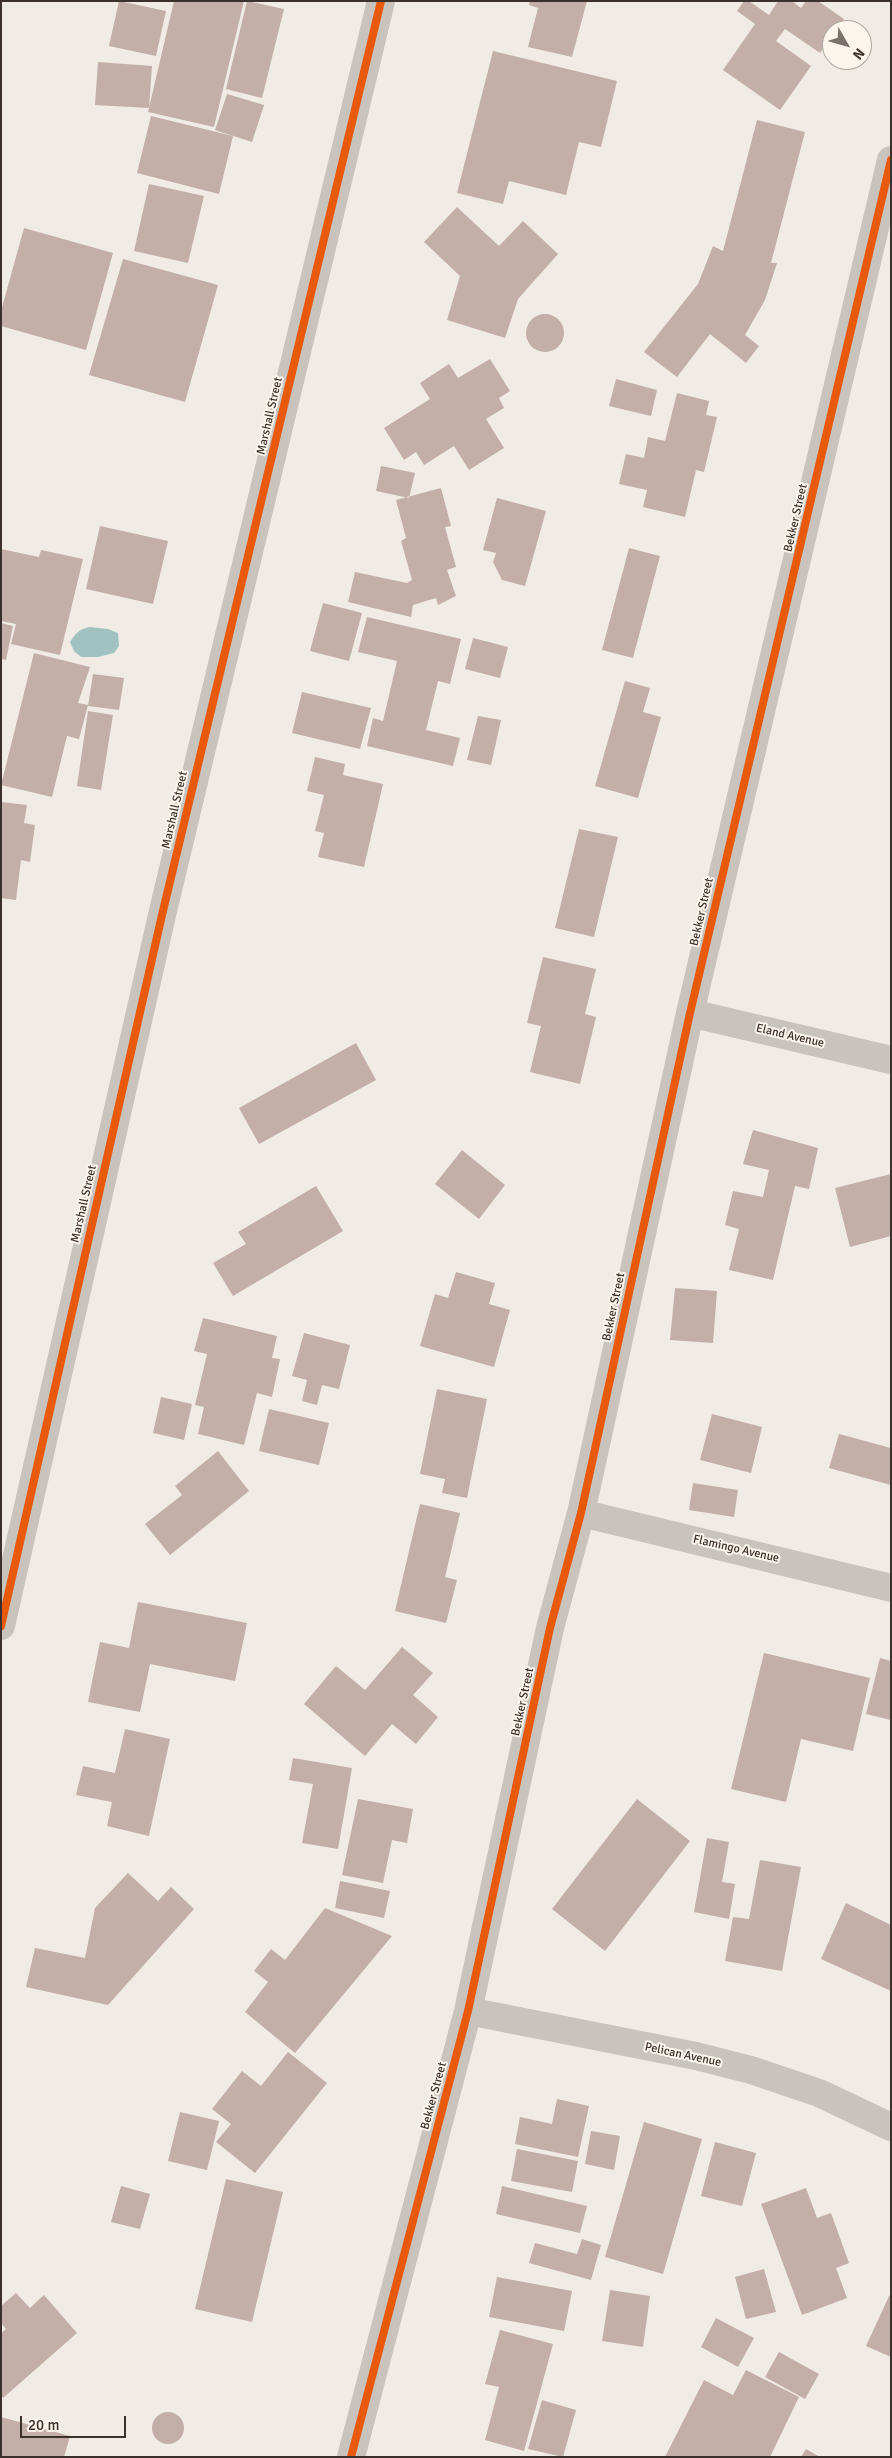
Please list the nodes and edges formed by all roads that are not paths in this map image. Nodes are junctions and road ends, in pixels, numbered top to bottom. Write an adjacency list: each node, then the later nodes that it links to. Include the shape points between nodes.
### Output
1 (381, 1): 7 (street, Marshall Street, via 162,915)
2 (891, 160): 3 (street, Bekker Street)
3 (690, 1013): 4 (street, Eland Avenue); 5 (street, Bekker Street)
4 (891, 1060)
5 (581, 1513): 6 (street, Flamingo Avenue); 8 (street, Bekker Street, via 550,1628)
6 (891, 1588)
7 (1, 1626)
8 (468, 2010): 9 (street, Pelican Avenue, via 751,2070 819,2093); 10 (street, Bekker Street)
9 (891, 2127)
10 (351, 2457)

